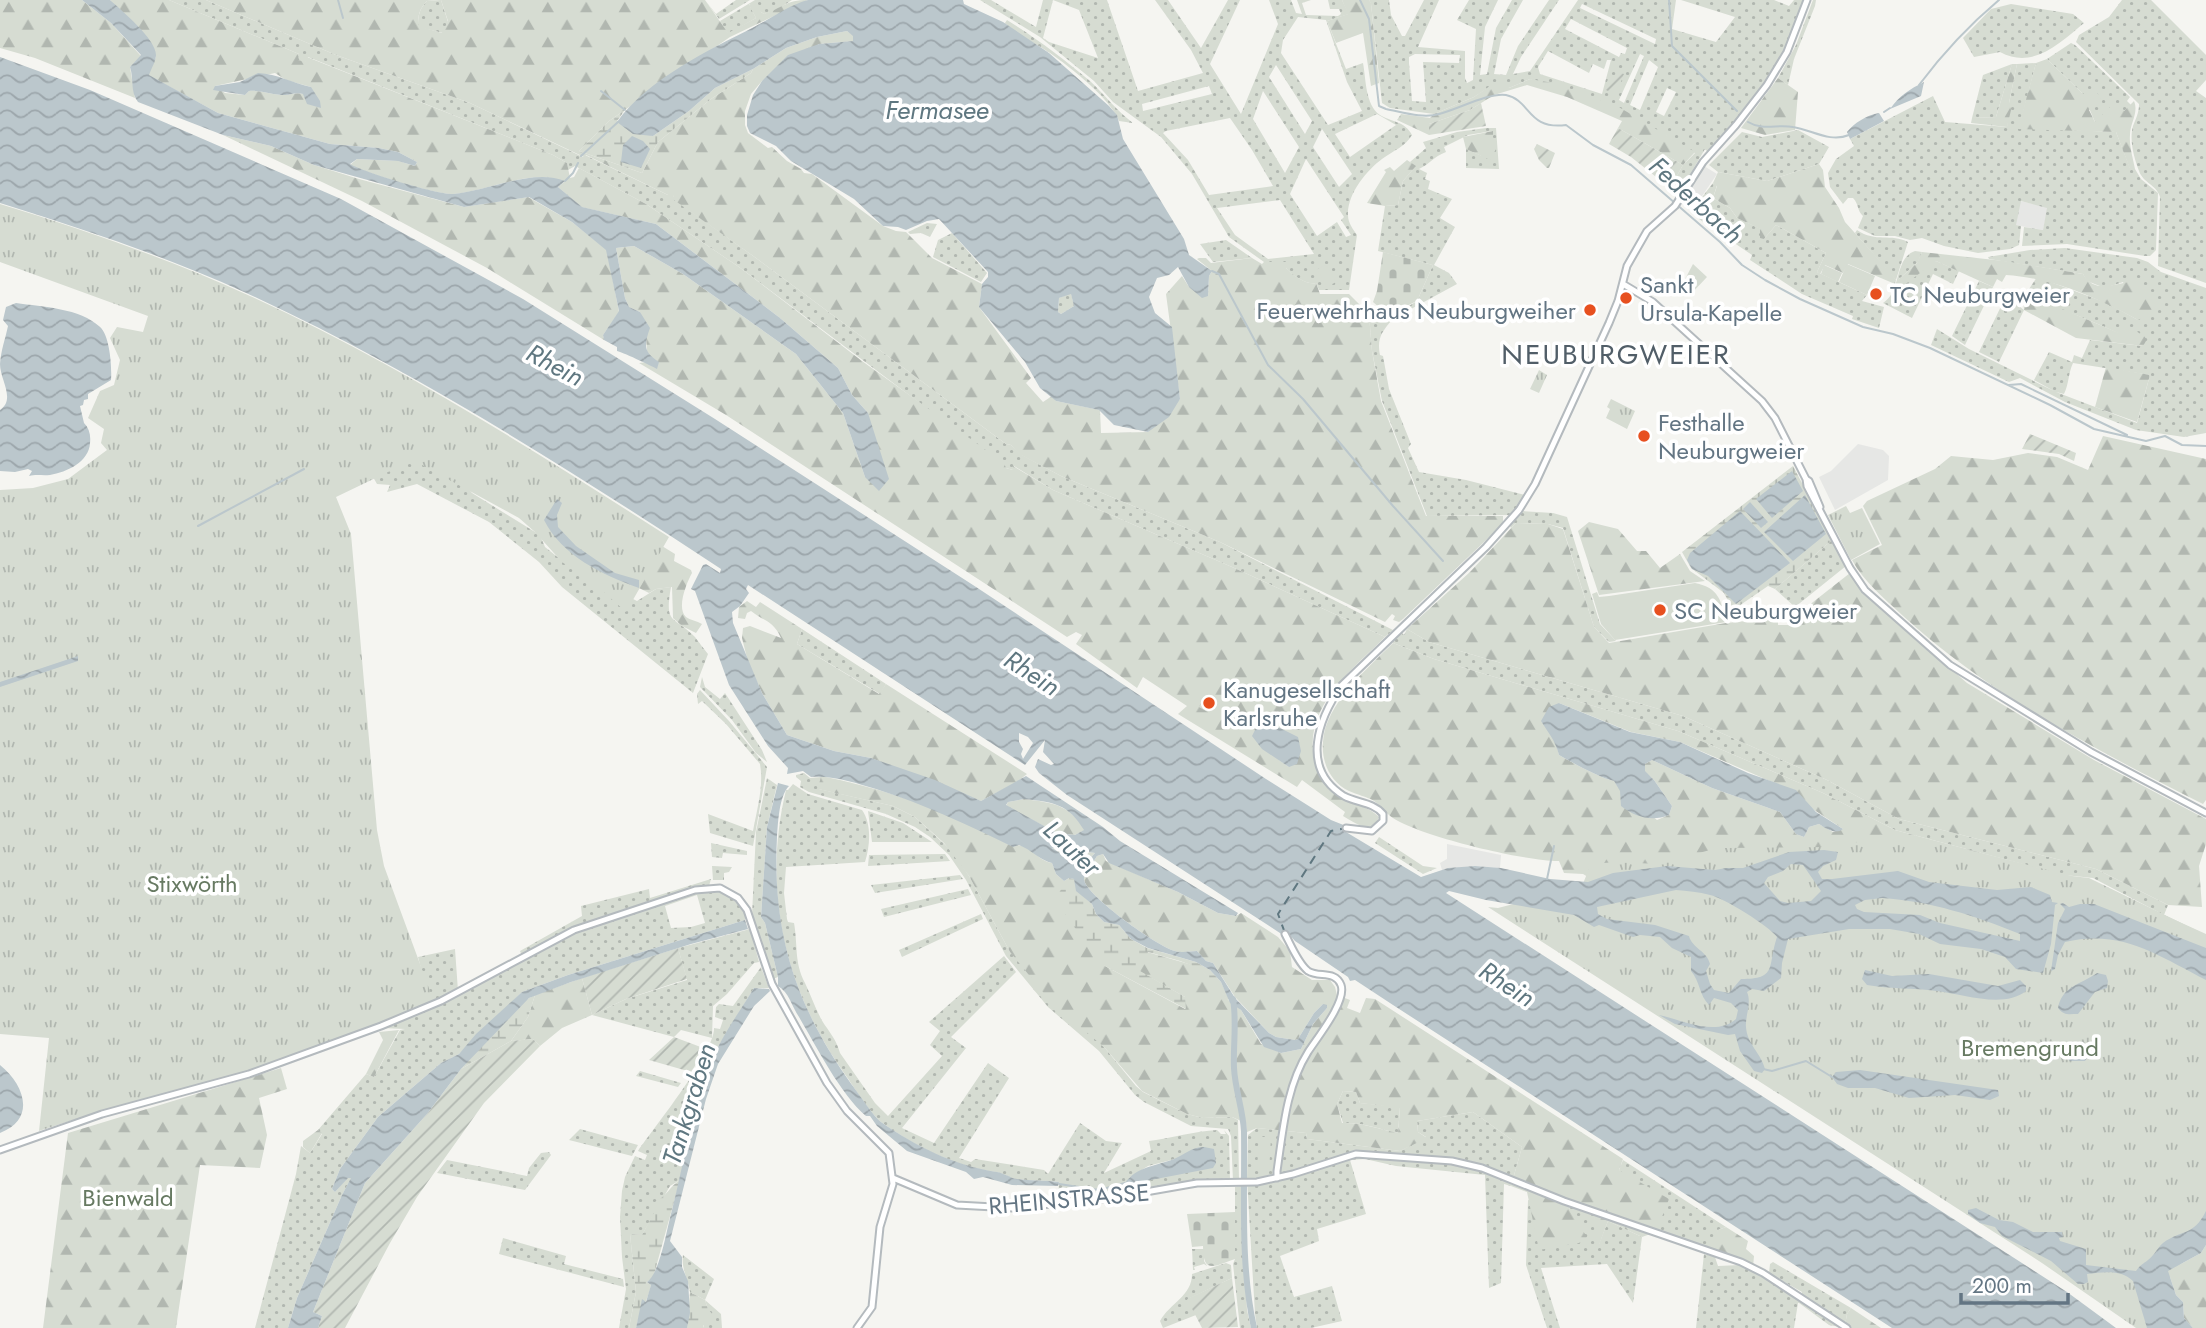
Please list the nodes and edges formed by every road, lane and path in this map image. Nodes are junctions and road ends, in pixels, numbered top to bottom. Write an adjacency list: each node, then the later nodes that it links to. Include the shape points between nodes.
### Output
1 (1807, 0): 2 (main road, via 1794,36 1767,85 1703,162 1676,205 1647,231 1631,256)
2 (1623, 284): 3 (main road, via 1653,302 1762,401 1775,418 1850,568 1873,597 1950,665 2091,752); 4 (main road, via 1523,503 1493,540 1399,628 1329,703 1317,739 1317,755 1327,779 1346,797 1383,814 1382,822 1372,831)
3 (2206, 813)
4 (1346, 828)
5 (1285, 934): 8 (main road, via 1306,968 1336,978 1341,995 1292,1087)
6 (0, 1150): 7 (main road, via 102,1114 249,1074 381,1026 441,1001 574,930 714,887 743,903 776,992 841,1102 887,1150)
7 (892, 1178): 8 (main road, RHEINSTRASSE, via 957,1205 1012,1208 1197,1183); 9 (main road, via 875,1255 872,1307)
8 (1277, 1178): 10 (main road, RHEINSTRASSE, via 1356,1154 1471,1165 1741,1262)
9 (858, 1328)
10 (1847, 1328)

